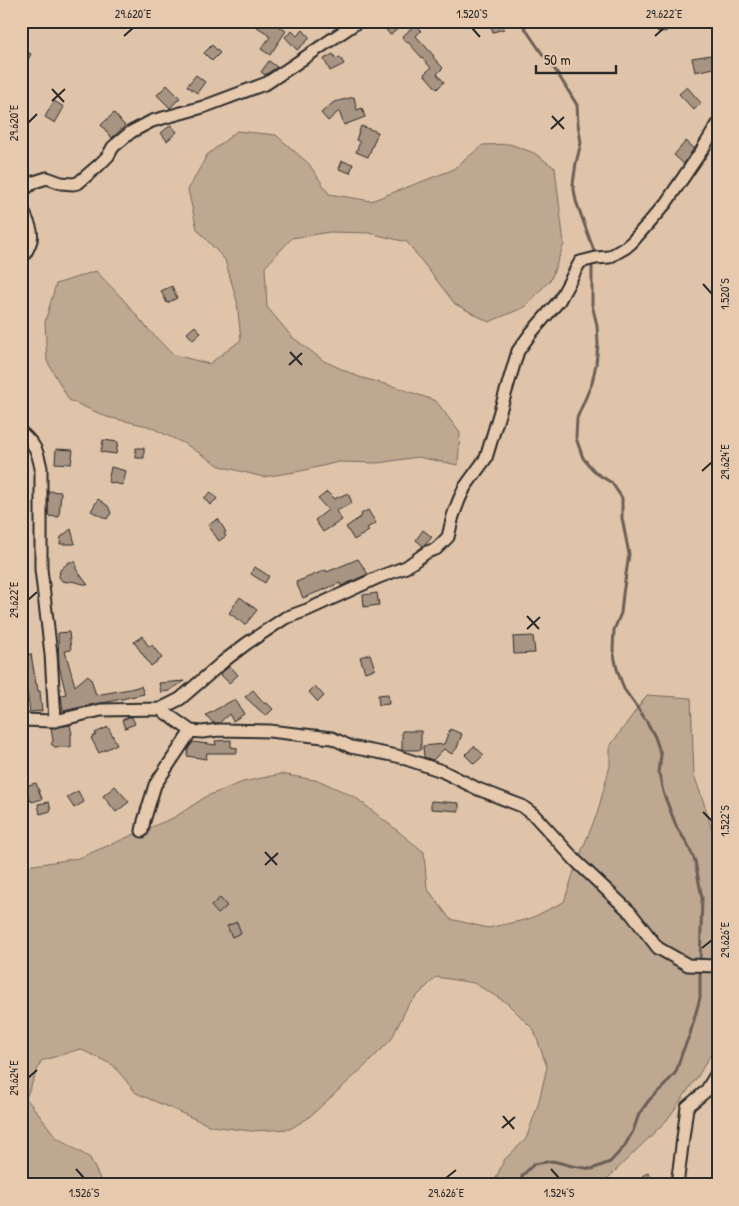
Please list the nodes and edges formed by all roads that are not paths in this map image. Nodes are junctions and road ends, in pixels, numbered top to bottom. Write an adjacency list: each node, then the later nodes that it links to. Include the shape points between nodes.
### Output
1 (359, 21): 3 (street, via 266,83 203,107 152,121 130,132 100,165 78,183 61,183 48,178 34,182)
2 (718, 124): 7 (street, via 666,203 632,242 609,257 580,262 559,301 518,351 486,458 459,500 448,537 406,567 285,618 246,644 180,699)
3 (21, 192)
4 (21, 206): 5 (street, via 33,235)
5 (21, 260)
6 (21, 432): 9 (street, via 35,446 41,468 41,569 52,654)
7 (160, 709): 9 (street, via 101,710); 10 (street)
8 (21, 720): 9 (street)
9 (55, 721)
10 (191, 731): 11 (street, via 155,785); 12 (street, via 270,731 332,738 351,748 397,756 442,771 522,806 630,912 658,948 688,965)
11 (142, 831)
12 (718, 966)
13 (718, 1071): 14 (street, via 706,1091 687,1107)
14 (677, 1185)

